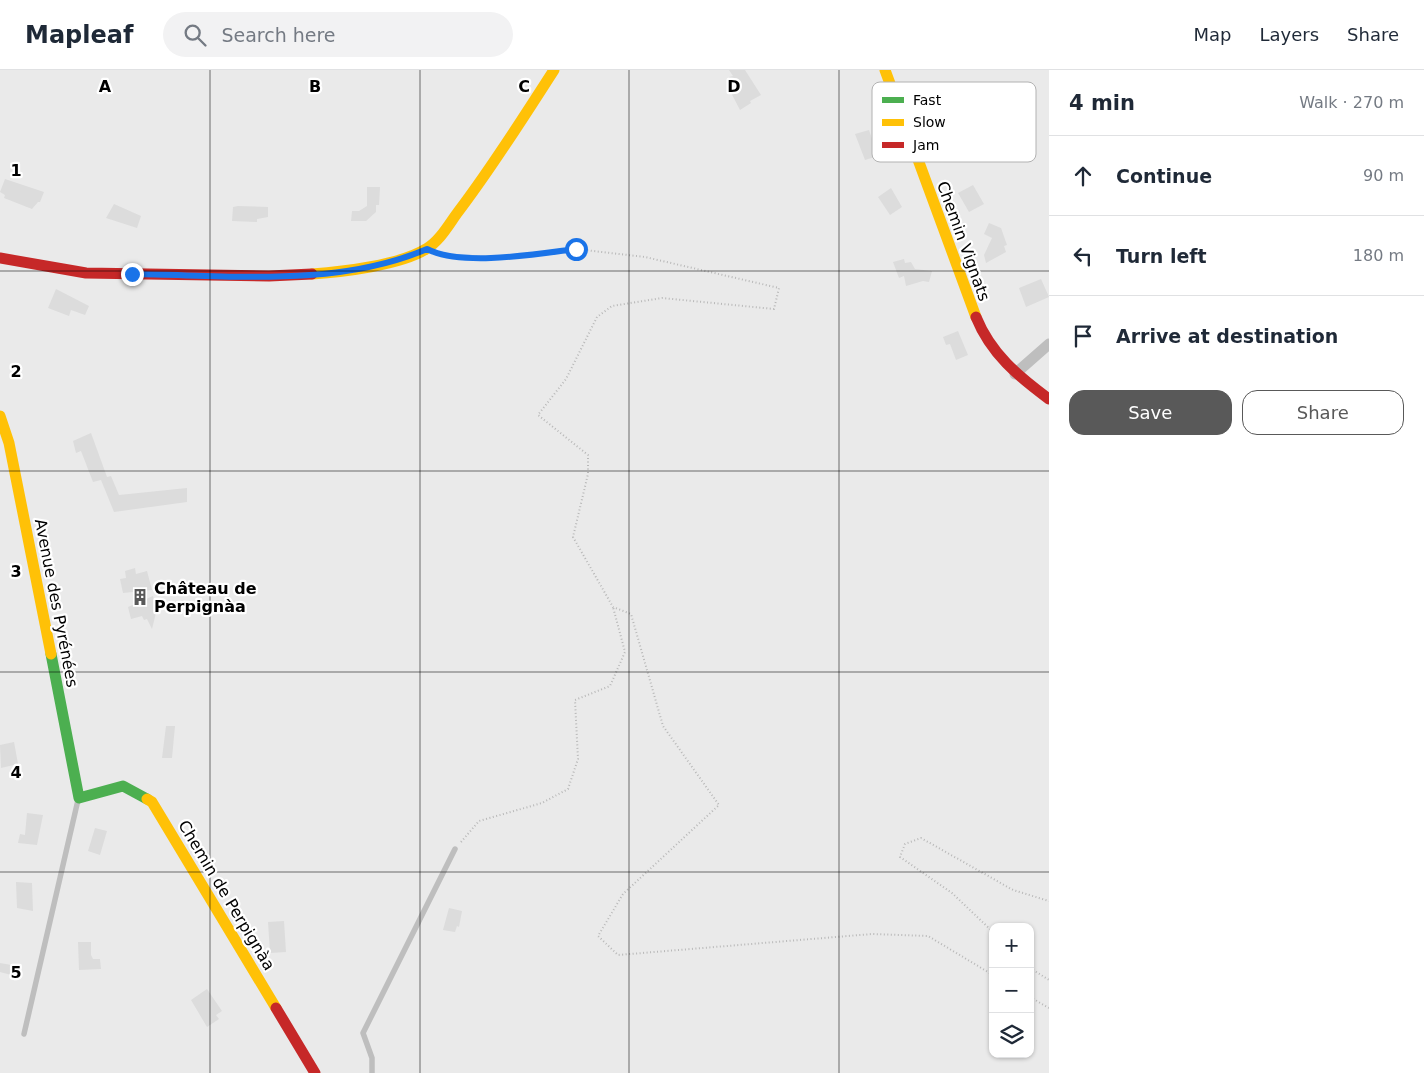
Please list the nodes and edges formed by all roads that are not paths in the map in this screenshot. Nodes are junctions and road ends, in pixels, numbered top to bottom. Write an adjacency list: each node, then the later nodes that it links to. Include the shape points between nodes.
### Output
1 (554, 70): 5 (street, via 474,191 427,249 401,260 330,273 277,276 86,273)
2 (885, 70): 3 (street, Chemin Vignats)
3 (889, 82)
4 (918, 162): 7 (street, Chemin Vignats, via 980,328 995,353)
5 (0, 258)
6 (1049, 344): 7 (street)
7 (1014, 374): 8 (street, Chemin Vignats)
8 (1049, 399)
9 (0, 416): 10 (street, Avenue des Pyrénées, via 9,443)
10 (79, 798): 12 (lane); 13 (street, Chemin de Perpignàa, via 123,786 152,802)
11 (455, 849): 14 (lane, via 363,1033 372,1058)
12 (24, 1034)
13 (315, 1073)
14 (372, 1073)

